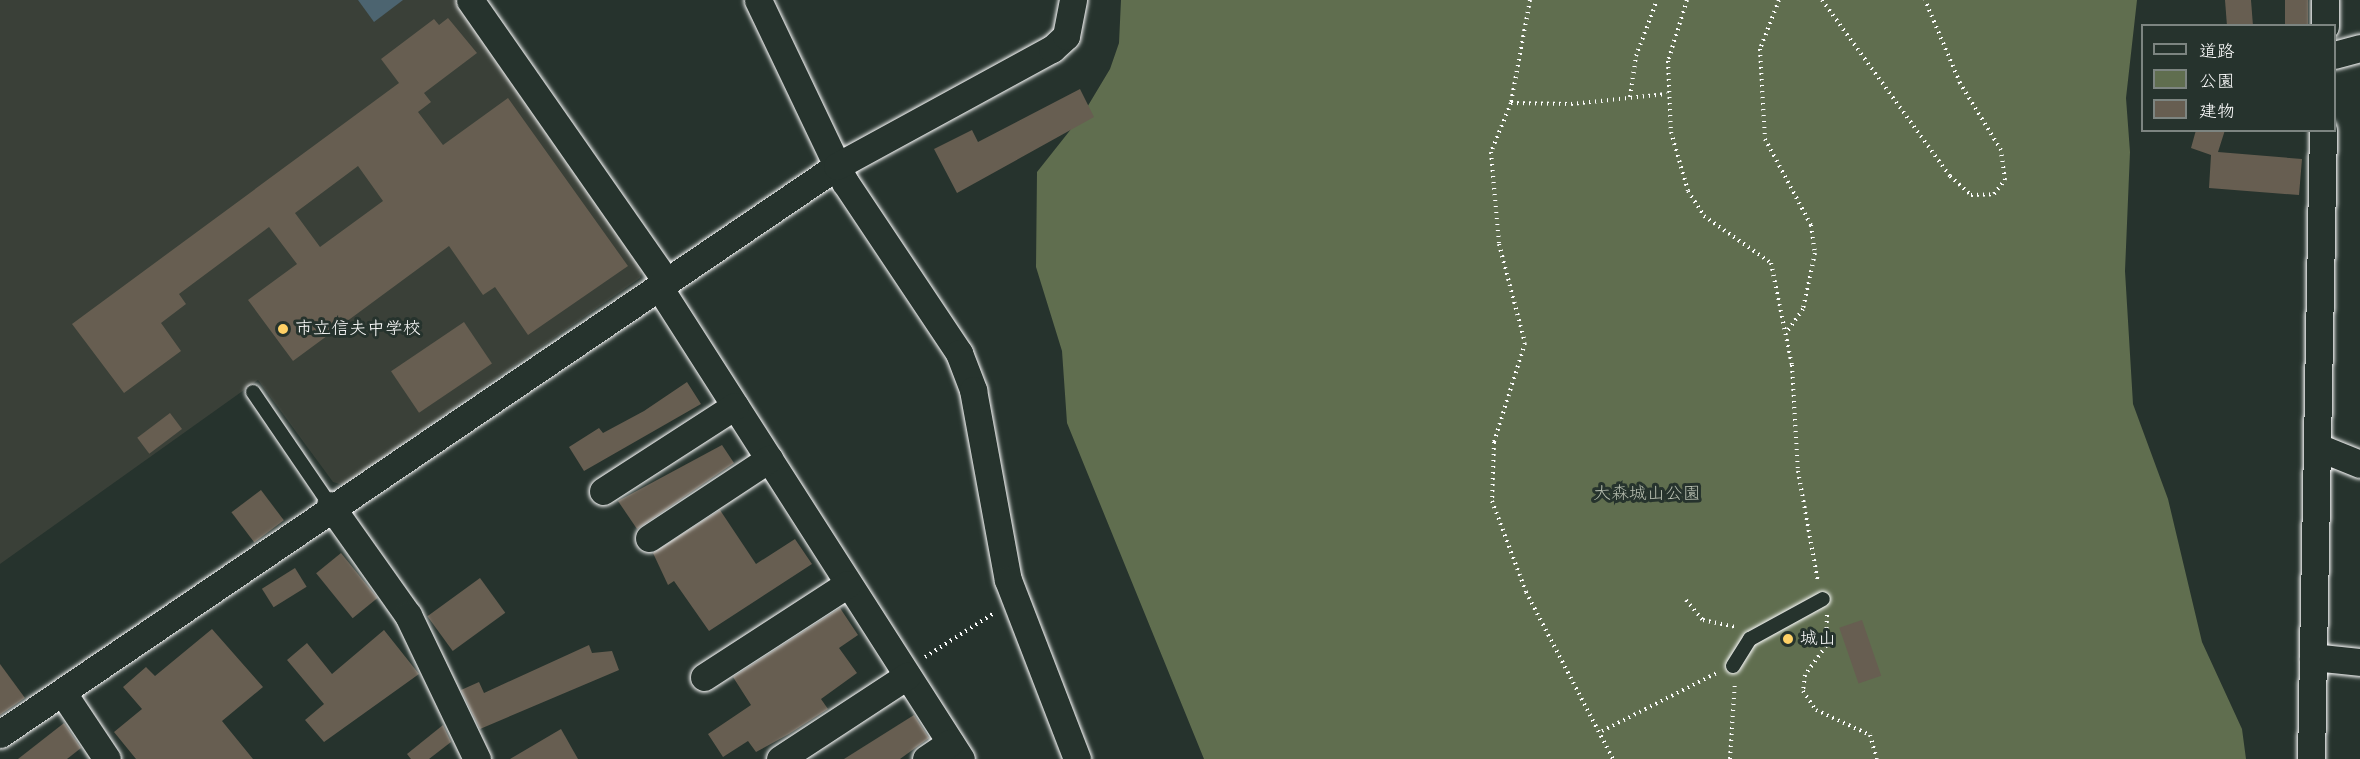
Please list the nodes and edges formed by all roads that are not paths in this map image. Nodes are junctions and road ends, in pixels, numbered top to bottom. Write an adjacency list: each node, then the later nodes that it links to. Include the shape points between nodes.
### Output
1 (470, 0): 10 (street)
2 (758, 0): 9 (street)
3 (1073, 0): 9 (street, via 1066,36 1052,49)
4 (2325, 0): 5 (street)
5 (2325, 24)
6 (2360, 48): 7 (street)
7 (2336, 54)
8 (2323, 132): 13 (street)
9 (837, 166): 10 (street); 33 (street, via 959,353 974,390 995,521 1015,599)
10 (663, 285): 12 (street); 17 (street)
11 (253, 392): 17 (lane)
12 (735, 406): 14 (street); 16 (street)
13 (2318, 447): 15 (street); 21 (street)
14 (769, 459): 18 (street); 19 (street)
15 (2360, 464)
16 (603, 491)
17 (330, 505): 26 (street); 30 (street, via 408,615)
18 (649, 538)
19 (848, 584): 24 (street); 25 (street)
20 (1823, 599): 23 (lane, via 1757,634)
21 (2313, 657): 22 (street); 34 (street)
22 (2360, 662)
23 (1733, 666)
24 (906, 673): 28 (street); 31 (street)
25 (704, 677)
26 (63, 693): 27 (street); 29 (street)
27 (0, 734)
28 (956, 751): 32 (street)
29 (107, 759)
30 (477, 759)
31 (780, 759)
32 (926, 759)
33 (1077, 759)
34 (2311, 759)

